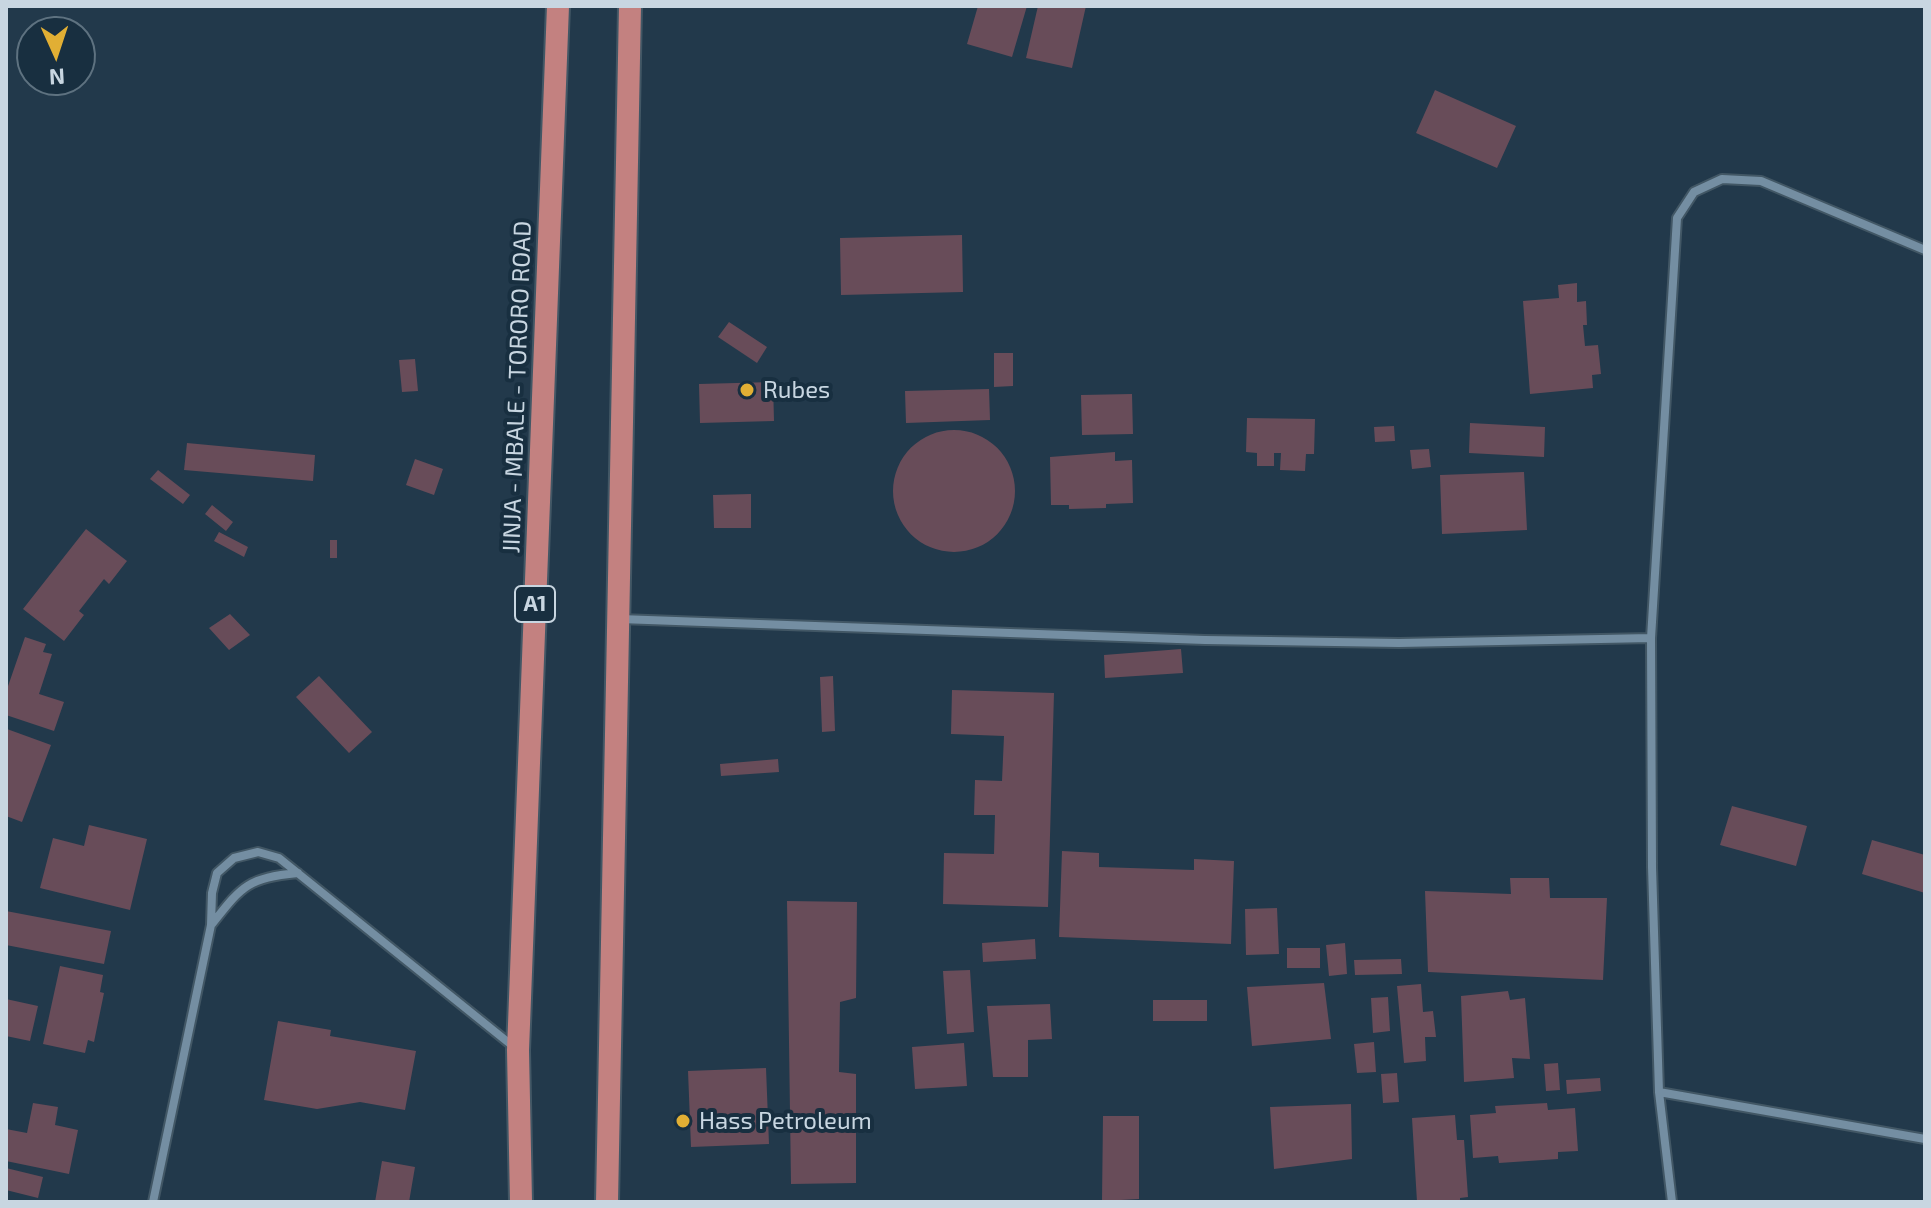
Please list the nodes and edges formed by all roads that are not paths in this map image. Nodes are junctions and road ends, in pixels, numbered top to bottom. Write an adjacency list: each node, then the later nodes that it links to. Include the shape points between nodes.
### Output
1 (558, 6): 8 (highway, JINJA - MBALE - TORORO ROAD / A1)
2 (630, 6): 4 (highway)
3 (1925, 250): 5 (street, via 1761,181 1722,179 1694,192 1677,218)
4 (620, 619): 5 (street, via 1205,640); 13 (highway)
5 (1651, 638): 9 (street)
6 (298, 873): 7 (street, via 247,884); 7 (street, via 279,858 258,852 234,858 217,873); 8 (street)
7 (211, 925): 11 (street)
8 (518, 1050): 12 (highway, JINJA - MBALE - TORORO ROAD / A1)
9 (1659, 1092): 10 (street); 14 (street)
10 (1925, 1139)
11 (153, 1202)
12 (521, 1202)
13 (607, 1202)
14 (1672, 1202)

